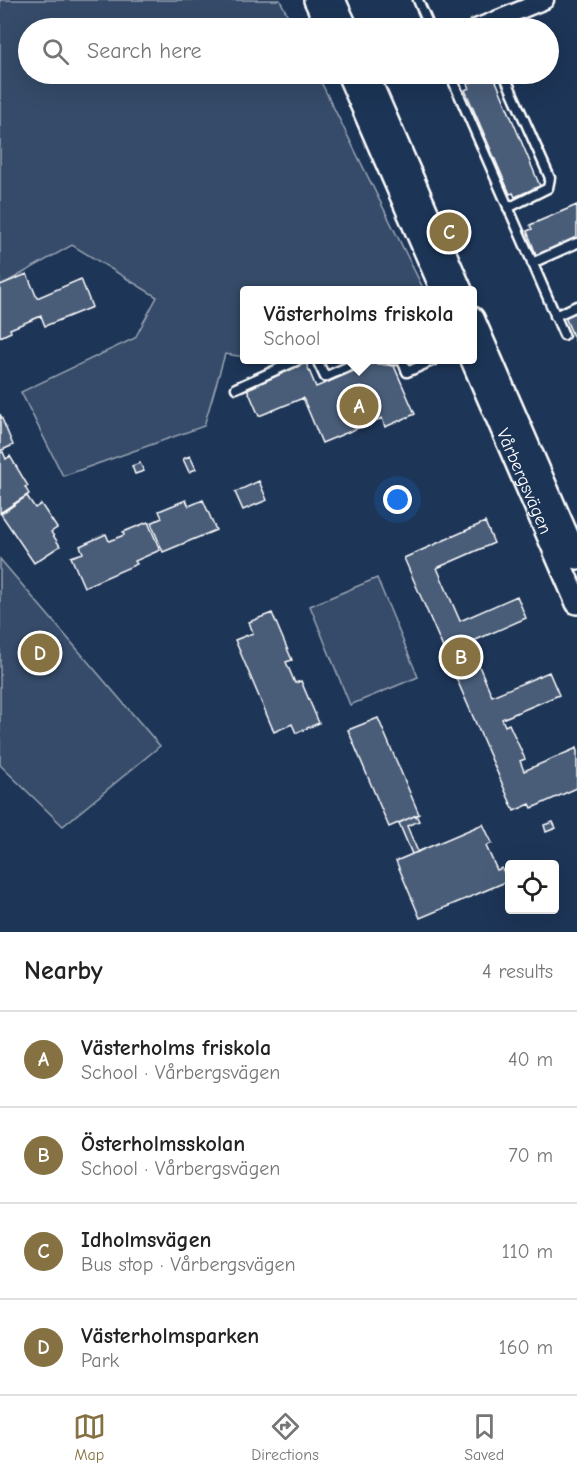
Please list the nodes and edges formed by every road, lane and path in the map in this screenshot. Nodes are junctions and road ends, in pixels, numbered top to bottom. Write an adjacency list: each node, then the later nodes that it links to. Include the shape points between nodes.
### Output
1 (315, 0): 5 (street)
2 (334, 0): 6 (street)
3 (418, 0): 7 (lane)
4 (545, 0): 8 (street)
5 (323, 18)
6 (342, 18)
7 (426, 18)
8 (504, 18)
9 (364, 84): 16 (street)
10 (365, 84): 17 (street)
11 (454, 84): 13 (lane)
12 (508, 84): 13 (lane, via 550,178 548,188)
13 (508, 208): 15 (lane)
14 (577, 243): 15 (lane)
15 (532, 263): 19 (lane)
16 (440, 286)
17 (459, 286)
18 (577, 306): 19 (lane)
19 (555, 316): 21 (lane)
20 (477, 327): 29 (street, Vårbergsvägen)
21 (564, 335)
22 (289, 364): 28 (lane)
23 (319, 364): 24 (lane, via 326,377)
24 (354, 364)
25 (404, 364): 26 (lane, via 407,372)
26 (425, 364)
27 (474, 364): 30 (street, Vårbergsvägen)
28 (236, 388)
29 (577, 558)
30 (577, 603)

